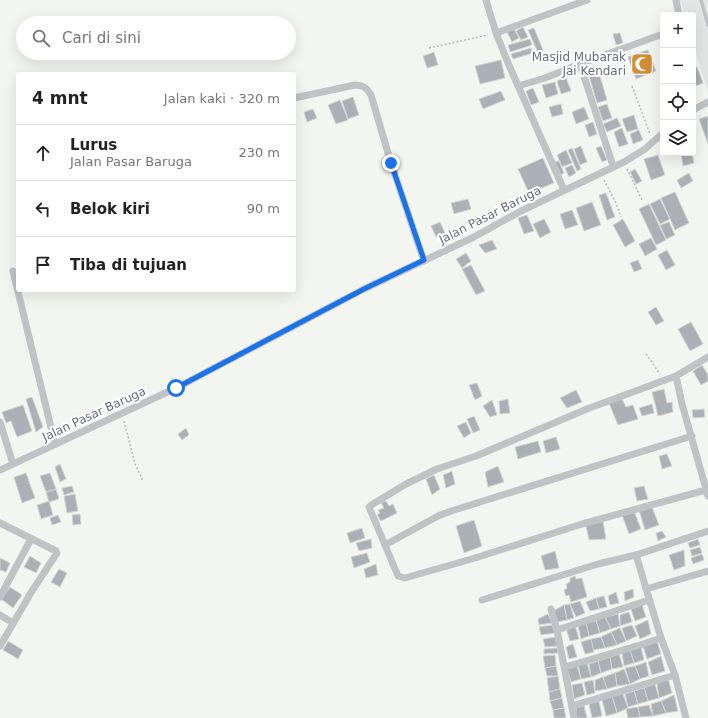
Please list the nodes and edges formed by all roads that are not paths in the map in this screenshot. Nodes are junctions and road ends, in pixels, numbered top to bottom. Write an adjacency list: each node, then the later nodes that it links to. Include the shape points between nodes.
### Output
1 (486, 0): 7 (street)
2 (587, 0): 7 (street)
3 (676, 0): 5 (street)
4 (701, 0): 6 (lane)
5 (678, 12)
6 (708, 26)
7 (496, 33): 10 (street)
8 (660, 35): 9 (street)
9 (580, 64): 10 (street); 15 (street)
10 (518, 86): 16 (street)
11 (296, 98): 17 (street, via 355,85 361,85 368,90)
12 (708, 102): 13 (street)
13 (696, 108)
14 (660, 136): 15 (street, Jalan Pasar Baruga, via 645,149)
15 (613, 166): 16 (street, Jalan Pasar Baruga)
16 (564, 190): 17 (street, Jalan Pasar Baruga)
17 (424, 260): 25 (street, Jalan Pasar Baruga, via 176,388)
18 (13, 271): 19 (street)
19 (16, 283)
20 (18, 292): 25 (street)
21 (708, 357): 22 (street)
22 (676, 376): 24 (street); 32 (street, via 587,409 406,484 370,507)
23 (0, 422): 26 (street)
24 (692, 436): 28 (street); 32 (street, via 450,511)
25 (55, 444): 26 (street, Jalan Pasar Baruga)
26 (13, 464): 27 (street, Jalan Pasar Baruga)
27 (0, 470)
28 (707, 493): 32 (street, via 582,524 405,578 398,576)
29 (0, 523): 31 (street)
30 (708, 531): 33 (street)
31 (31, 539): 36 (street); 41 (street, via 57,553)
32 (385, 545)
33 (636, 555): 35 (street); 37 (street, via 598,564)
34 (708, 571): 35 (street)
35 (646, 589): 38 (street)
36 (0, 597)
37 (482, 600)
38 (649, 600): 42 (street); 43 (street)
39 (551, 609): 42 (street)
40 (0, 616): 41 (street)
41 (13, 623): 44 (street)
42 (557, 630): 45 (street)
43 (661, 638): 45 (street); 46 (street)
44 (0, 646)
45 (564, 667): 47 (street)
46 (675, 675): 47 (street); 49 (street)
47 (572, 706): 48 (street)
48 (574, 718)
49 (686, 718)

